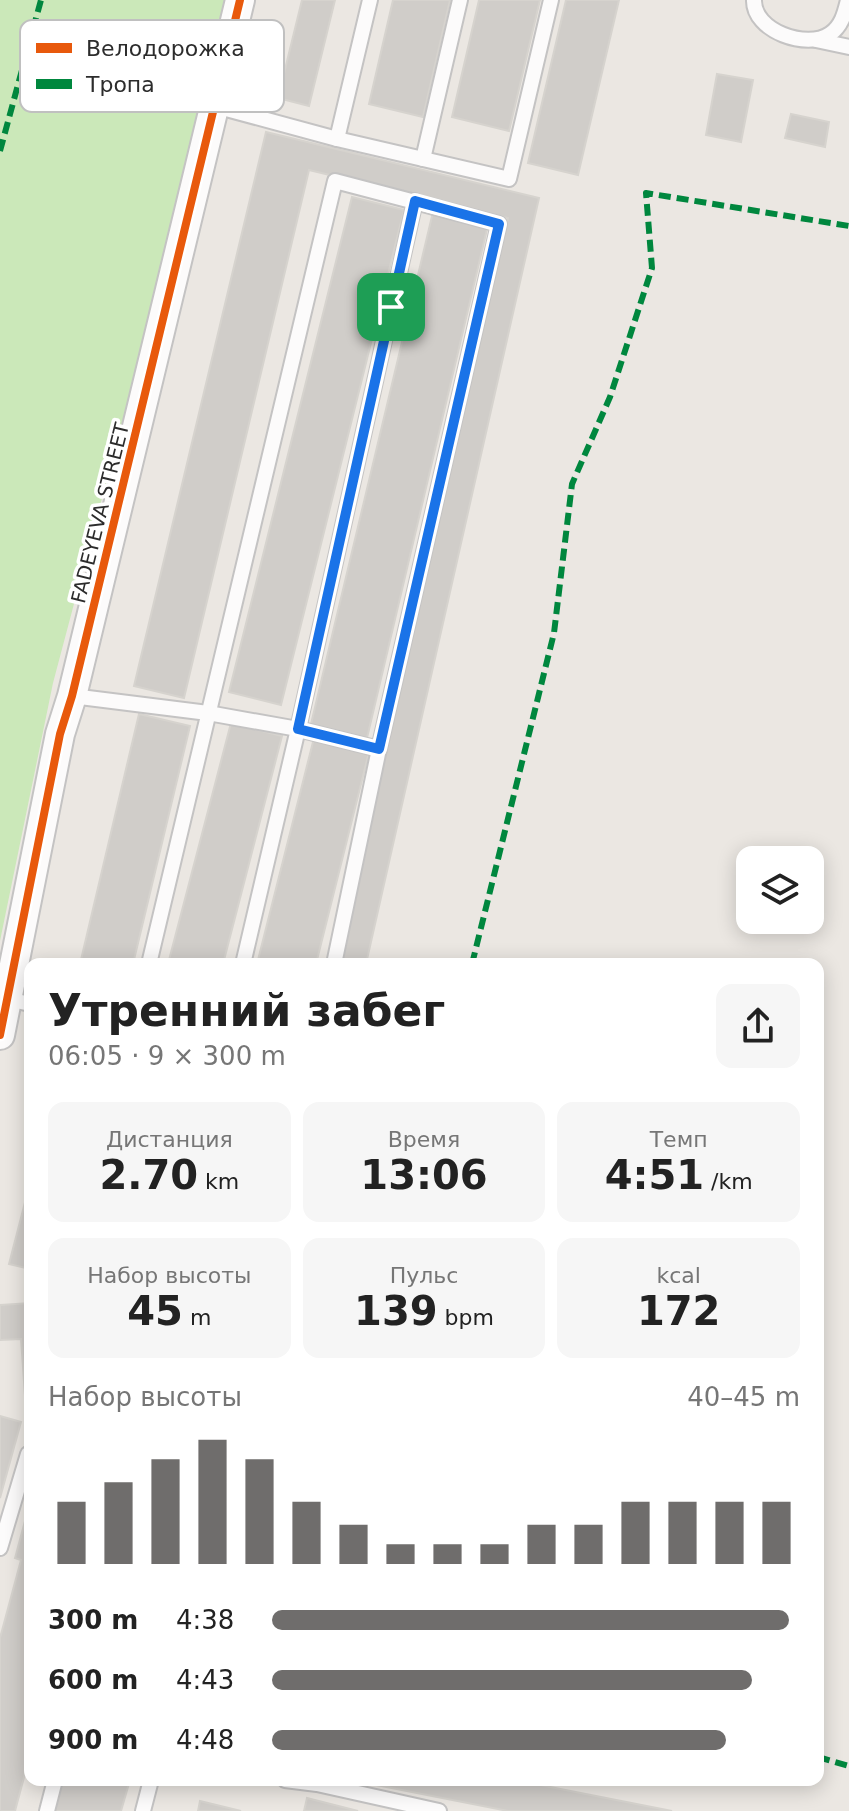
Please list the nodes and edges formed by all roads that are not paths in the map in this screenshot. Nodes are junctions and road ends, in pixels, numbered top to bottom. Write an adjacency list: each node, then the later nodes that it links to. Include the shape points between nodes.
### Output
1 (240, 0): 7 (street, FADEYEVA STREET)
2 (370, 0): 12 (lane)
3 (460, 0): 13 (lane)
4 (551, 0): 13 (lane, via 509,179)
5 (754, 0): 8 (lane, via 765,26 786,37)
6 (848, 0): 8 (lane, via 843,19 830,35)
7 (235, 20)
8 (812, 39): 9 (lane)
9 (849, 47)
10 (214, 112): 15 (street, FADEYEVA STREET)
11 (237, 112): 12 (lane)
12 (337, 139): 13 (lane)
13 (423, 159)
14 (415, 201): 16 (lane, via 335,181); 17 (lane); 18 (lane, via 499,224)
15 (72, 696): 16 (lane); 19 (street, FADEYEVA STREET, via 60,734)
16 (208, 713): 17 (lane); 20 (lane)
17 (298, 729): 18 (lane); 21 (lane)
18 (379, 749): 22 (lane)
19 (26, 958)
20 (150, 958)
21 (244, 958)
22 (335, 958)
23 (24, 969): 24 (street, FADEYEVA STREET)
24 (19, 1002): 25 (street, FADEYEVA STREET)
25 (0, 1035)
26 (24, 1467): 27 (lane)
27 (0, 1548)
28 (53, 1786): 32 (lane)
29 (149, 1786): 33 (lane)
30 (323, 1786): 31 (lane)
31 (388, 1806): 34 (lane)
32 (47, 1811)
33 (143, 1811)
34 (439, 1811)

